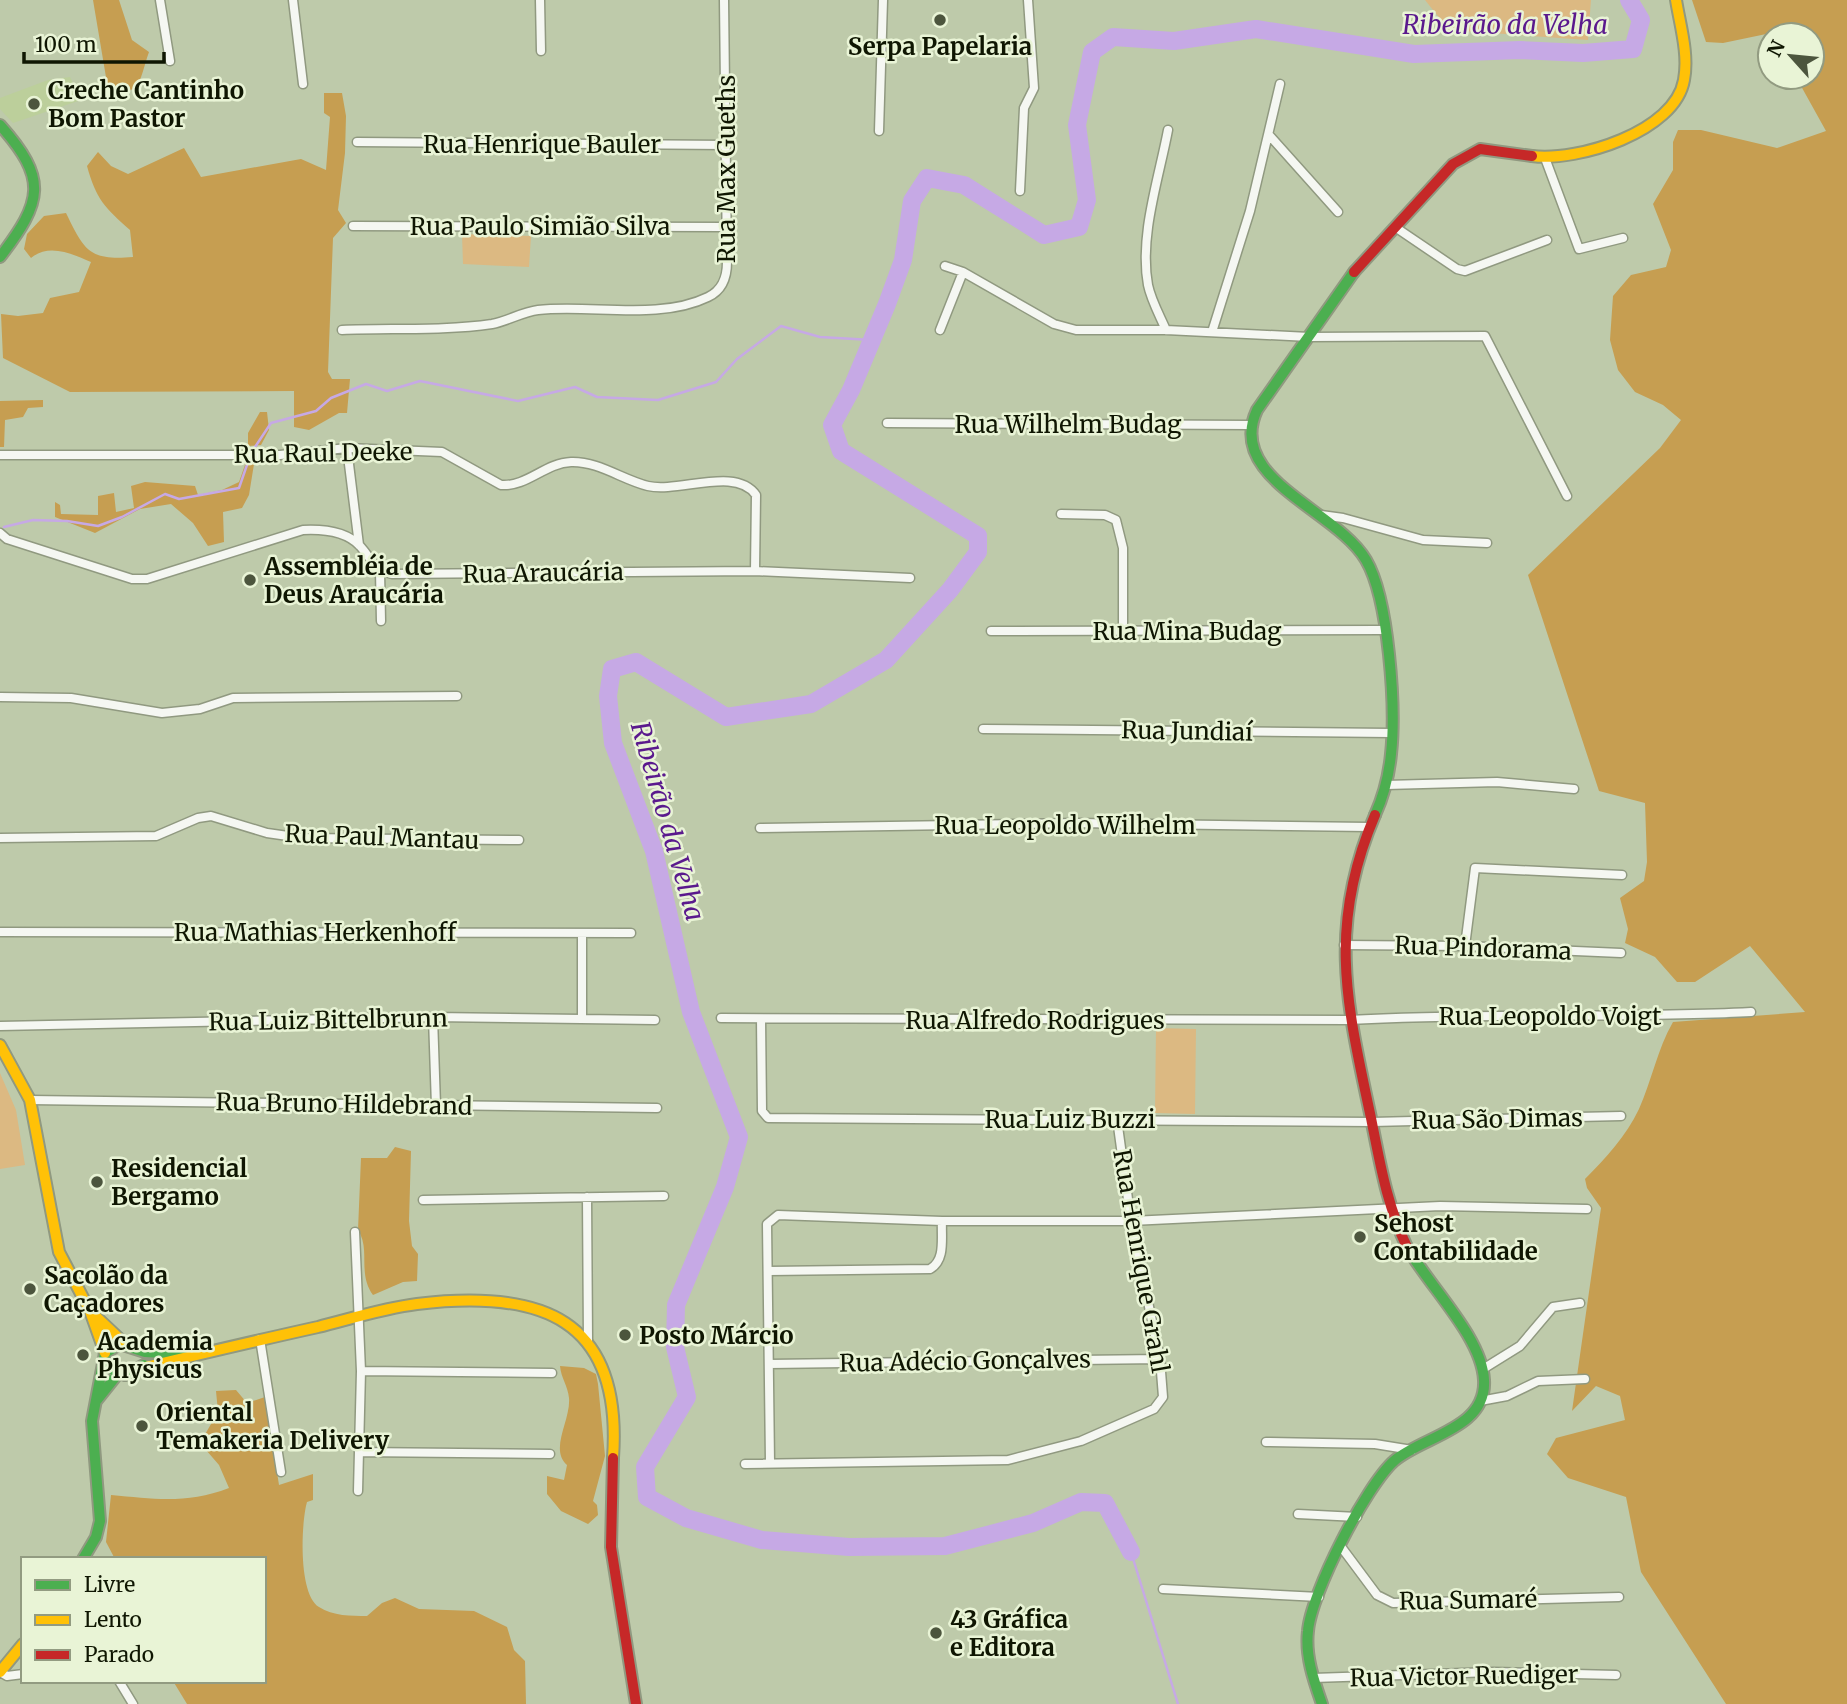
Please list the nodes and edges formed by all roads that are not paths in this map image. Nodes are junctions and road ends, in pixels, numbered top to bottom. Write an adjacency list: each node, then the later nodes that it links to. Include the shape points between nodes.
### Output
1 (160, 0): 9 (street)
2 (293, 0): 10 (street)
3 (540, 0): 8 (street)
4 (724, 0): 17 (street, Rua Max Gueths)
5 (883, 0): 14 (street)
6 (1028, 0): 19 (street, via 1034,88 1024,108)
7 (1676, 0): 18 (main road, via 1686,63 1681,93 1668,112 1646,128 1581,154)
8 (541, 51)
9 (170, 61)
10 (303, 84)
11 (1280, 85): 15 (street)
12 (0, 125): 26 (main road, via 23,152 37,183 26,225)
13 (1168, 130): 31 (street, via 1147,242 1146,272)
14 (879, 131)
15 (1269, 135): 20 (street); 32 (street)
16 (357, 142): 17 (street, Rua Henrique Bauler)
17 (727, 145): 22 (street, Rua Max Gueths)
18 (1545, 158): 23 (main road, via 1491,149 1466,154); 24 (street, via 1579,249)
19 (1020, 191)
20 (1338, 212)
21 (353, 226): 22 (street, Rua Paulo Simião Silva)
22 (727, 227): 29 (street, Rua Max Gueths, via 727,277 710,297 692,302 640,310 539,310 492,324)
23 (1395, 227): 25 (street, via 1465,271); 33 (main road, via 1353,273)
24 (1623, 238)
25 (1547, 240)
26 (0, 257)
27 (945, 266): 28 (street)
28 (963, 272): 30 (street); 31 (street, via 1065,329)
29 (342, 330)
30 (940, 330)
31 (1166, 330): 32 (street)
32 (1212, 332): 33 (street)
33 (1310, 337): 35 (main road, via 1275,381); 38 (street, via 1485,336)
34 (887, 423): 35 (street, Rua Wilhelm Budag)
35 (1250, 425): 40 (main road, via 1255,457 1265,471)
36 (347, 448): 37 (street, Rua Raul Deeke, via 279,455); 43 (street); 45 (street, Rua Raul Deeke, via 442,452 501,485 511,486 550,467 574,462 650,486 741,483 756,495)
37 (0, 455)
38 (1567, 496)
39 (1060, 514): 50 (street, via 1105,515 1116,520 1123,548)
40 (1318, 515): 42 (street, via 1423,540); 48 (main road, via 1363,556 1379,593)
41 (0, 533): 43 (street, via 132,579 147,579 303,530 341,533)
42 (1487, 543)
43 (359, 545): 44 (street)
44 (380, 571): 45 (street, Rua Araucária, via 407,575); 47 (street)
45 (755, 571): 46 (street, Rua Araucária)
46 (910, 578)
47 (381, 621)
48 (1384, 629): 50 (street, Rua Mina Budag); 54 (main road)
49 (991, 631): 50 (street, Rua Mina Budag)
50 (1123, 632)
51 (457, 696): 52 (street, via 233,698 200,709 162,713 71,698)
52 (0, 697)
53 (983, 729): 54 (street, Rua Jundiaí)
54 (1391, 733): 55 (main road)
55 (1386, 785): 56 (street, via 1497,782); 57 (main road)
56 (1574, 789)
57 (1369, 827): 58 (street, Rua Leopoldo Wilhelm, via 1076,823); 65 (main road, via 1358,858)
58 (760, 828)
59 (0, 838): 60 (street, Rua Paul Mantau, via 156,836 211,816 302,838)
60 (519, 840)
61 (1622, 875): 66 (street, via 1475,869)
62 (0, 932): 63 (street, Rua Mathias Herkenhoff)
63 (582, 933): 64 (street, Rua Mathias Herkenhoff); 71 (street)
64 (631, 933)
65 (1344, 945): 66 (street, Rua Pindorama); 74 (main road)
66 (1465, 946): 67 (street, Rua Pindorama)
67 (1621, 953)
68 (1751, 1012): 74 (street, Rua Leopoldo Voigt)
69 (433, 1017): 71 (street, Rua Luiz Bittelbrunn); 75 (street, Rua Luiz Bittelbrunn); 78 (street)
70 (721, 1018): 72 (street, Rua Alfredo Rodrigues)
71 (582, 1019): 73 (street, Rua Luiz Bittelbrunn)
72 (761, 1019): 74 (street, Rua Alfredo Rodrigues); 81 (street, Rua Luiz Buzzi, via 762,1111 768,1118)
73 (655, 1020)
74 (1349, 1020): 82 (main road)
75 (0, 1026)
76 (0, 1045): 77 (main road)
77 (30, 1100): 78 (street, Rua Bruno Hildebrand); 93 (main road, via 59,1252)
78 (436, 1106): 79 (street, Rua Bruno Hildebrand)
79 (657, 1108)
80 (1621, 1116): 82 (street, Rua São Dimas)
81 (1118, 1119): 82 (street, Rua Luiz Buzzi); 89 (street, Rua Henrique Grahl)
82 (1372, 1122): 86 (main road)
83 (664, 1196): 84 (street)
84 (587, 1197): 85 (street); 96 (street)
85 (424, 1200)
86 (1389, 1209): 87 (street); 89 (street); 105 (main road)
87 (1587, 1209)
88 (942, 1221): 89 (street); 91 (street, via 941,1256 930,1269); 91 (street, via 778,1215 767,1224)
89 (1131, 1221): 101 (street, Rua Henrique Grahl)
90 (355, 1232): 94 (street)
91 (769, 1271): 102 (street)
92 (1580, 1303): 105 (street, via 1553,1307 1520,1346)
93 (90, 1311): 97 (main road); 99 (main road)
94 (359, 1316): 95 (main road); 96 (main road, via 415,1304 493,1302 556,1315); 106 (street)
95 (260, 1339): 100 (main road); 118 (street)
96 (588, 1340): 134 (main road, via 605,1369 614,1410 610,1522 614,1581)
97 (125, 1344): 98 (main road); 99 (main road)
98 (142, 1352): 100 (main road); 104 (main road)
99 (105, 1353): 103 (main road)
100 (194, 1354): 104 (main road)
101 (1160, 1359): 102 (street, Rua Adécio Gonçalves); 116 (street, Rua Henrique Grahl, via 1160,1403 1081,1441 1008,1460)
102 (769, 1364): 116 (street)
103 (105, 1366): 108 (main road); 111 (main road)
104 (141, 1368): 108 (main road)
105 (1483, 1369): 110 (main road)
106 (361, 1371): 107 (street); 114 (street)
107 (552, 1373)
108 (117, 1376): 111 (main road)
109 (1585, 1378): 110 (street, via 1538,1381 1507,1396)
110 (1480, 1401): 113 (main road, via 1454,1429)
111 (94, 1406): 123 (main road, via 92,1430 101,1506 96,1537)
112 (1266, 1442): 113 (street, via 1375,1444)
113 (1412, 1450): 121 (main road, via 1382,1475)
114 (359, 1452): 115 (street); 119 (street)
115 (550, 1454)
116 (770, 1462): 117 (street)
117 (745, 1464)
118 (281, 1472)
119 (358, 1491)
120 (1298, 1514): 121 (street)
121 (1357, 1517): 122 (main road)
122 (1342, 1548): 125 (main road); 126 (street, Rua Sumaré, via 1377,1595 1393,1603)
123 (84, 1557)
124 (1163, 1588): 125 (street)
125 (1319, 1597): 131 (main road, via 1309,1620)
126 (1619, 1597)
127 (21, 1646): 128 (main road)
128 (0, 1672): 129 (street)
129 (21, 1674)
130 (1616, 1675): 131 (street, Rua Victor Ruediger, via 1493,1672)
131 (1313, 1678): 135 (main road)
132 (120, 1683): 133 (street)
133 (133, 1704)
134 (636, 1704)
135 (1322, 1704)

